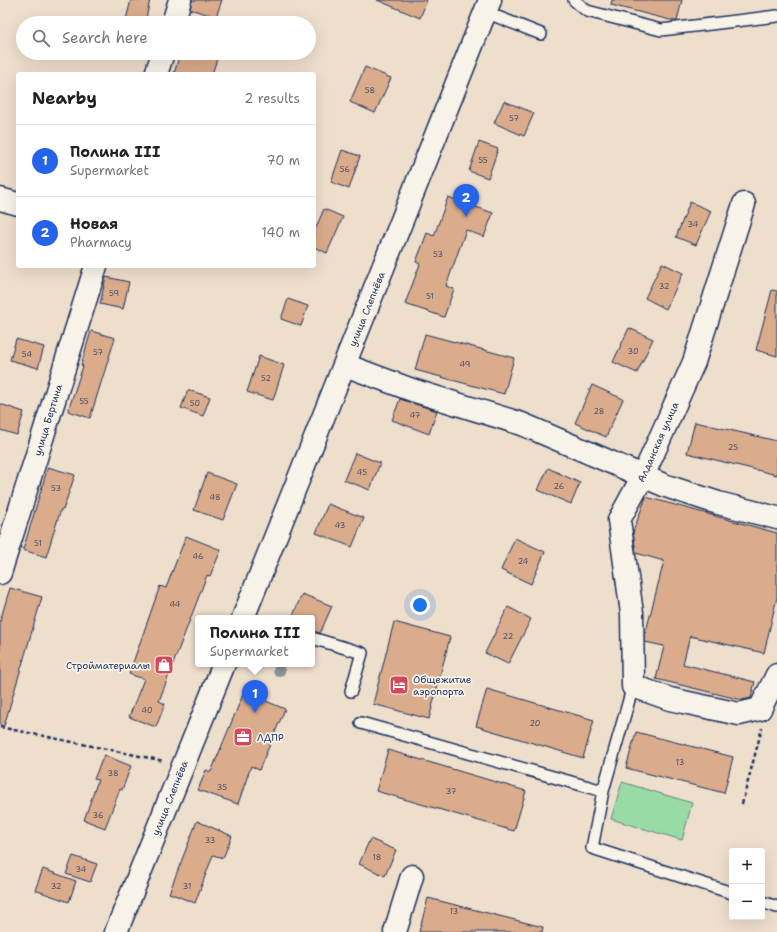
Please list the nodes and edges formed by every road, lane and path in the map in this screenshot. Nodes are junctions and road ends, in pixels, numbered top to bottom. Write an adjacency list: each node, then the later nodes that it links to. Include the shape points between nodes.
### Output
1 (180, 0): 4 (street)
2 (574, 0): 5 (lane, via 587,11 661,30)
3 (487, 6): 6 (lane); 13 (street, улица Слепнёва)
4 (175, 16)
5 (777, 16)
6 (541, 34)
7 (161, 60): 8 (street)
8 (157, 72)
9 (0, 199): 10 (street)
10 (16, 203)
11 (744, 204): 14 (street, Алданская улица, via 694,362)
12 (95, 268): 16 (street, улица Бертина)
13 (345, 365): 14 (street, via 412,390 522,424); 17 (street, улица Слепнёва)
14 (643, 476): 15 (street, via 718,503); 21 (street, Алданская улица, via 619,520 632,612)
15 (777, 518)
16 (0, 573)
17 (244, 615)
18 (315, 639): 22 (lane, via 362,653)
19 (223, 667): 26 (street, улица Слепнёва)
20 (777, 675): 23 (street)
21 (633, 686): 23 (street, via 670,699 739,714); 27 (lane)
22 (351, 691)
23 (760, 709): 28 (path, via 764,721)
24 (361, 724): 27 (lane)
25 (0, 727): 26 (path)
26 (183, 765): 33 (street, улица Слепнёва)
27 (603, 792): 30 (lane, via 592,848)
28 (742, 804)
29 (412, 876): 34 (street)
30 (729, 892)
31 (765, 903): 32 (lane)
32 (777, 907)
33 (116, 932)
34 (395, 932)

